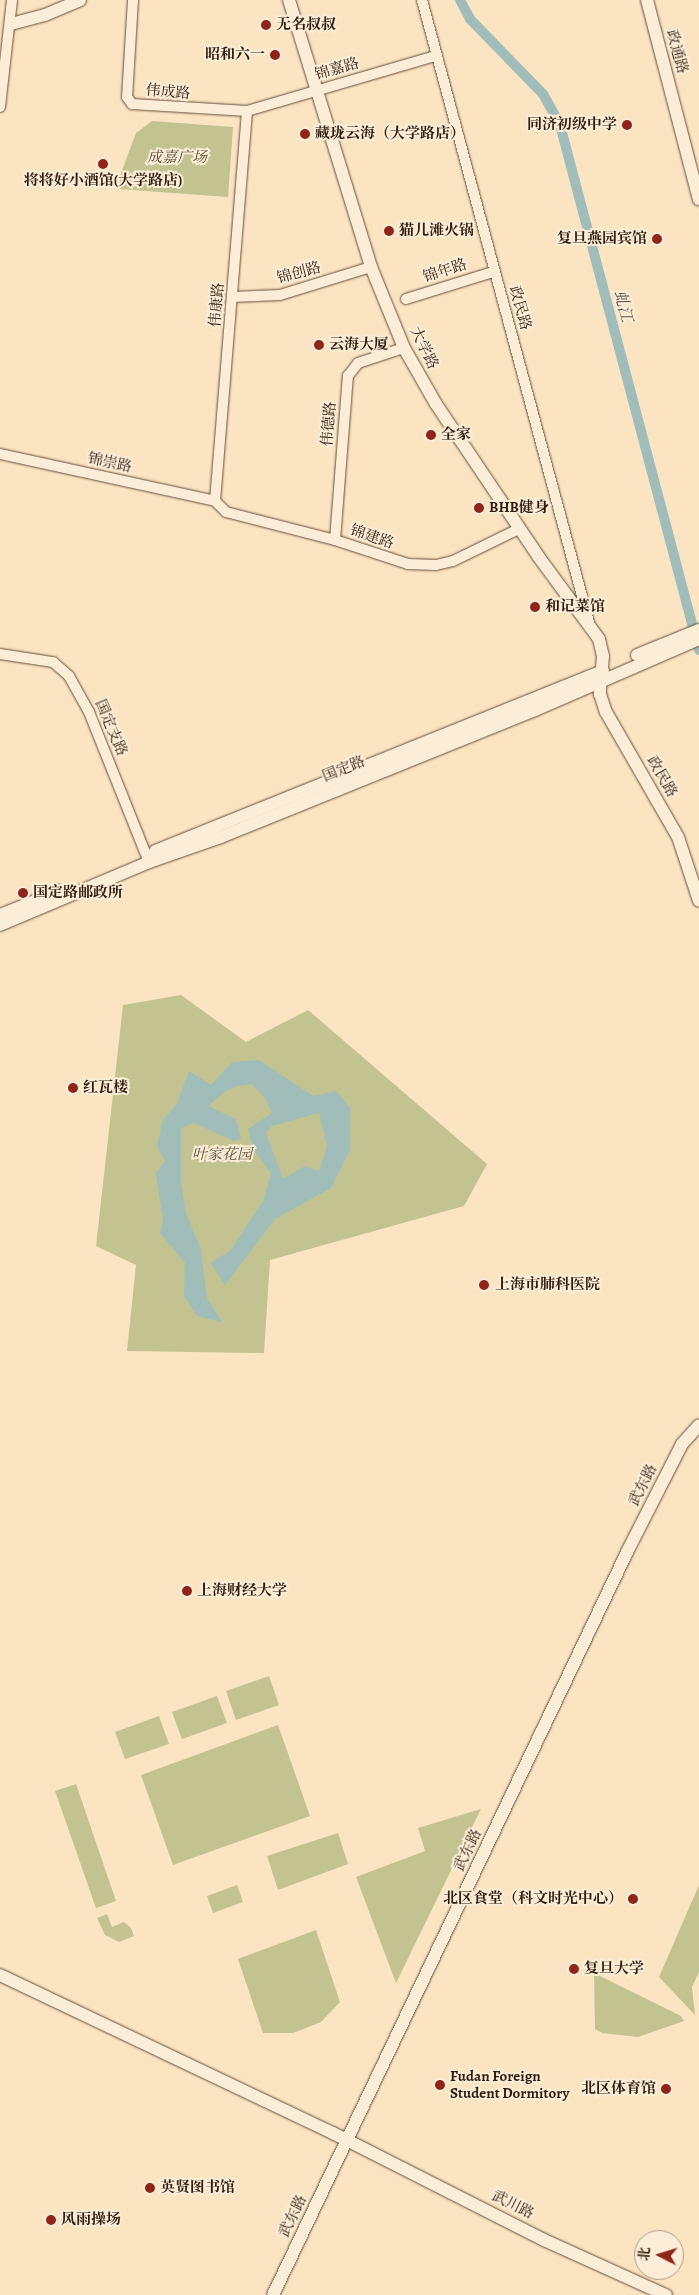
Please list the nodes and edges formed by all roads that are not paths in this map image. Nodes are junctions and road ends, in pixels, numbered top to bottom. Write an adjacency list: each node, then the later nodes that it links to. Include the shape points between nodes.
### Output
1 (12, 0): 7 (street)
2 (80, 0): 7 (street, via 45,15)
3 (133, 0): 11 (street, 伟成路, via 128,102 223,112)
4 (289, 0): 9 (street, 大学路)
5 (422, 0): 8 (street, 政民路)
6 (647, 0): 12 (street, 政通路)
7 (11, 24): 10 (street)
8 (435, 56): 9 (street, 锦嘉路); 14 (street, 政民路)
9 (318, 90): 11 (street, 锦嘉路); 13 (street, 大学路)
10 (0, 107)
11 (248, 111): 15 (street, 伟康路)
12 (699, 199)
13 (371, 267): 15 (street, 锦创路, via 280,295); 17 (street, 大学路)
14 (492, 272): 16 (street, 锦年路); 22 (street, 政民路)
15 (232, 297): 19 (street, 伟康路)
16 (406, 299)
17 (404, 348): 20 (street, 大学路, via 436,404); 21 (street, 伟德路, via 358,363 348,376)
18 (0, 454): 19 (street, 锦崇路)
19 (215, 501): 21 (street, 锦建路, via 226,512)
20 (519, 529): 21 (street, 锦建路, via 453,561 436,565 408,564); 22 (street, 大学路)
21 (335, 540)
22 (590, 623): 27 (street, 大学路, via 602,646)
23 (699, 630): 25 (street, 国定路)
24 (699, 639): 25 (street, 国定路)
25 (681, 642): 27 (street, 国定路)
26 (0, 654): 28 (street, 国定支路, via 53,662 69,676 89,712)
27 (602, 676): 28 (street, 国定路, via 221,837); 29 (street, 政民路, via 600,694 606,712 678,837)
28 (147, 858): 30 (street, 国定路); 31 (street, 国定路)
29 (699, 901)
30 (0, 915)
31 (0, 925)
32 (699, 1425): 34 (street, 武东路, via 682,1444 626,1552)
33 (0, 1975): 34 (street, 武川路)
34 (348, 2140): 35 (street, 武东路); 36 (street, 武川路, via 544,2240)
35 (273, 2295)
36 (666, 2295)

